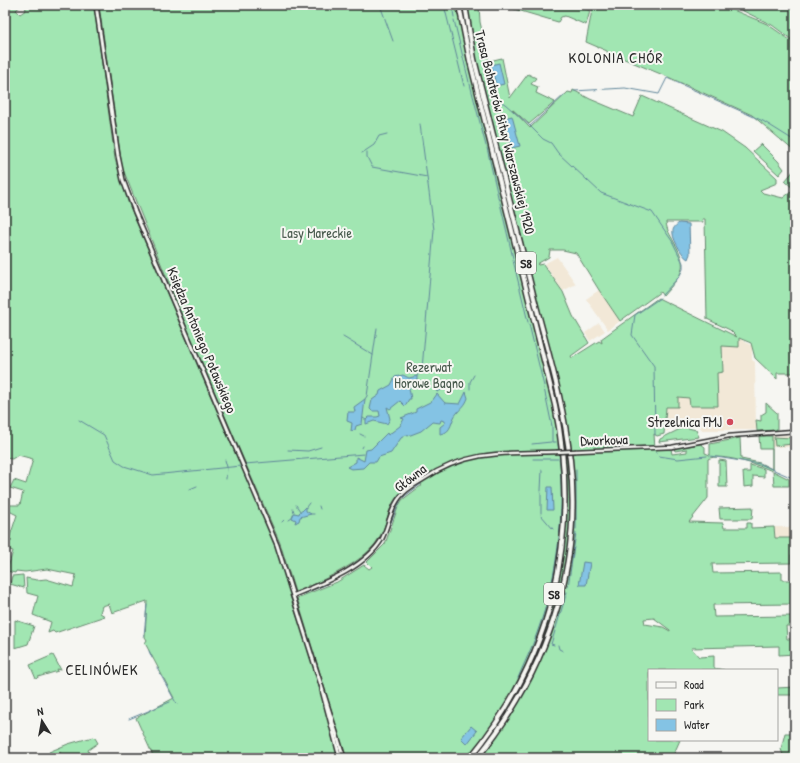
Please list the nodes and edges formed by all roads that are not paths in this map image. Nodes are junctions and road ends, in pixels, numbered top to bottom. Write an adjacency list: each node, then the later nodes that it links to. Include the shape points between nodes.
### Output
1 (96, 5): 6 (main road, Księdza Antoniego Poławskiego, via 118,156 128,193 270,527)
2 (459, 5): 10 (highway, Trasa Bohaterów Bitwy Warszawskiej 1920 / S8, via 470,61 555,405 563,450 566,496 560,566 540,640 514,695)
3 (465, 5): 11 (highway, Trasa Bohaterów Bitwy Warszawskiej 1920 / S8, via 476,64 564,422 572,473 572,523 562,588 542,651 520,698)
4 (795, 431): 5 (street, Dworkowa, bridge, via 726,436 672,447)
5 (556, 452): 6 (street, Główna, via 478,455 442,468 399,498 383,536 370,553 333,578)
6 (294, 595): 7 (main road, Księdza Antoniego Poławskiego)
7 (318, 675): 8 (main road, Księdza Antoniego Poławskiego); 9 (main road, Księdza Antoniego Poławskiego)
8 (340, 758)
9 (344, 758)
10 (470, 758)
11 (477, 758)

